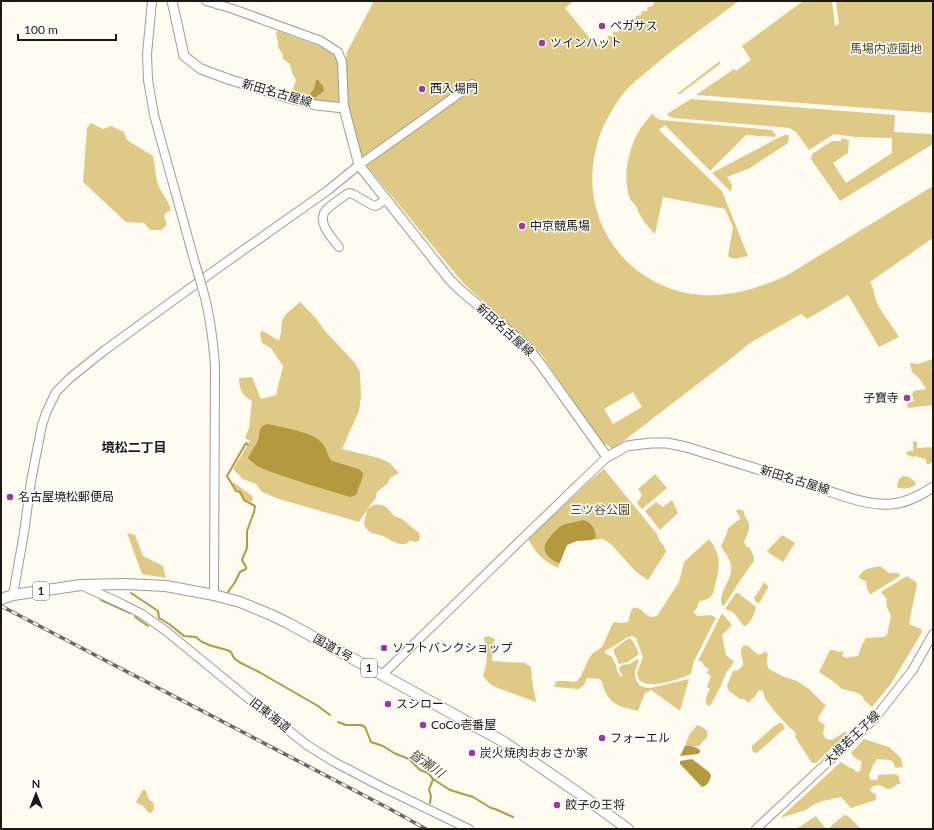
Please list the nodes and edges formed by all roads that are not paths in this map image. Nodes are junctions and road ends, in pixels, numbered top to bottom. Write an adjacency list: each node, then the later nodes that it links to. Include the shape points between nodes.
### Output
1 (152, 1): 13 (street, bridge, via 147,54 154,115 202,287 214,340)
2 (172, 1): 5 (main road, 新田名古屋線, via 184,56 201,69 289,98 316,105)
3 (206, 1): 5 (street, via 321,42 338,52 342,62)
4 (472, 84): 6 (street)
5 (344, 108): 6 (main road, 新田名古屋線)
6 (359, 165): 7 (main road, 新田名古屋線); 12 (street, via 105,350 56,392 42,425)
7 (386, 199): 8 (street, via 376,206 350,193 326,210 323,216 324,226); 9 (main road, 新田名古屋線, via 450,280 526,346)
8 (339, 247)
9 (607, 457): 10 (main road, 新田名古屋線, via 627,446 667,443 686,446 847,497 880,504 907,501); 16 (street)
10 (933, 487)
11 (81, 585): 12 (highway, 国道1号 / 1); 13 (highway, 国道1号 / 1, via 166,586); 17 (street, 旧東海道, via 142,614 307,745 334,762)
12 (12, 595): 14 (highway, 国道1号 / 1)
13 (214, 595): 16 (highway, 国道1号 / 1, via 269,614)
14 (1, 599)
15 (933, 634): 19 (street, 大根若王子線, via 912,671 875,718)
16 (382, 675): 18 (highway, 国道1号 / 1, via 504,742)
17 (469, 829)
18 (628, 829)
19 (756, 829)

